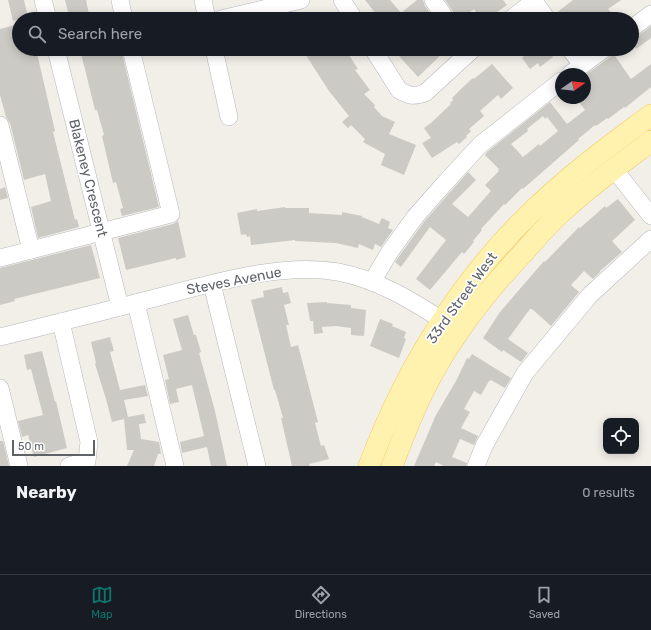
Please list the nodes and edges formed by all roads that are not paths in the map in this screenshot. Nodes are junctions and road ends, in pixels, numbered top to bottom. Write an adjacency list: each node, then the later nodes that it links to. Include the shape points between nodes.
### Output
1 (43, 0): 8 (street)
2 (120, 0): 9 (street)
3 (202, 0): 10 (street)
4 (301, 0): 11 (street)
5 (342, 0): 12 (street)
6 (433, 0): 13 (street)
7 (534, 0): 14 (street); 15 (street)
8 (46, 12)
9 (123, 12)
10 (205, 12)
11 (250, 12)
12 (350, 12)
13 (441, 12)
14 (519, 12)
15 (542, 12)
16 (651, 14): 17 (street)
17 (639, 23)
18 (58, 56): 34 (street, Blakeney Crescent)
19 (134, 56): 34 (street, via 171,214)
20 (216, 56): 29 (street)
21 (378, 56): 22 (street, via 400,90 415,96 425,93)
22 (464, 56)
23 (572, 56): 25 (street)
24 (594, 56): 26 (street)
25 (576, 68)
26 (577, 68)
27 (555, 86): 38 (street, via 480,145 415,217)
28 (651, 115): 42 (main road, 33rd Street West, via 566,181 532,211 485,262)
29 (229, 117)
30 (0, 125): 36 (street)
31 (651, 141): 32 (main road, 33rd Street West)
32 (614, 169): 33 (street); 42 (main road, 33rd Street West, via 541,232 488,292)
33 (651, 216)
34 (102, 232): 36 (street); 40 (street, Blakeney Crescent)
35 (651, 239): 51 (street, via 590,295 525,373 484,446)
36 (31, 250): 37 (street)
37 (0, 258)
38 (372, 282): 39 (street, Steves Avenue, via 338,272 306,269 259,274); 42 (street, Steves Avenue, via 410,300)
39 (212, 284): 40 (street, Steves Avenue); 48 (street)
40 (128, 305): 41 (street, Steves Avenue); 47 (street, Blakeney Crescent)
41 (61, 322): 43 (street, Steves Avenue); 46 (street, via 89,442 87,462)
42 (451, 326): 49 (main road, 33rd Street West, via 419,359 396,400); 50 (main road, 33rd Street West)
43 (0, 337)
44 (0, 388): 45 (street)
45 (19, 466)
46 (69, 466)
47 (175, 466)
48 (257, 466)
49 (369, 466)
50 (392, 466)
51 (476, 466)

